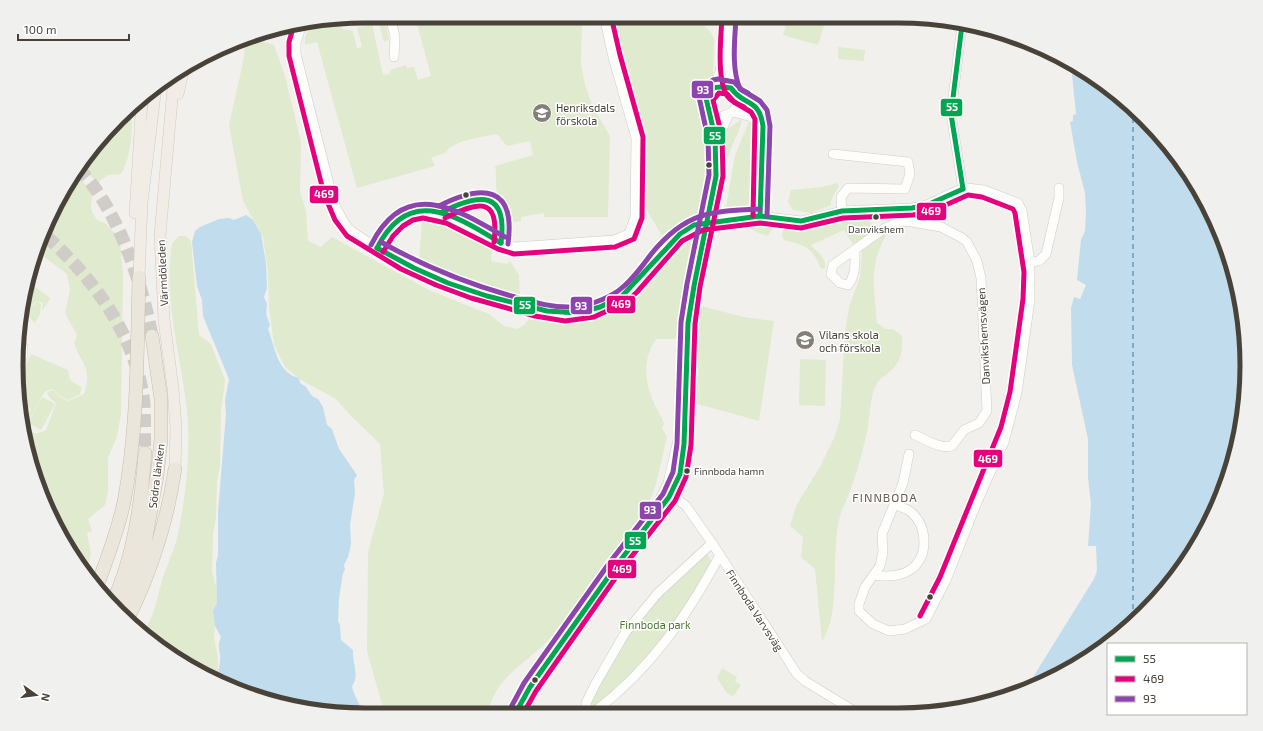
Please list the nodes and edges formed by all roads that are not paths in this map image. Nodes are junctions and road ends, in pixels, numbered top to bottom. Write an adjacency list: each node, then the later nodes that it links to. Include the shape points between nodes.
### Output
1 (392, 23): 7 (street, via 395,37)
2 (606, 23): 26 (street, via 636,138 636,209 634,224 629,234 614,240 515,247 501,243 442,212 413,213)
3 (723, 23): 10 (street, via 721,65)
4 (729, 23): 11 (street, via 729,66)
5 (300, 30): 27 (street, via 296,54 336,208 351,231)
6 (961, 30): 21 (street, via 951,114)
7 (394, 57)
8 (183, 76): 16 (main road)
9 (173, 82): 16 (main road, Värmdöleden)
10 (714, 88): 11 (street, via 723,85); 14 (street, via 706,97)
11 (734, 92): 15 (street, via 738,102); 17 (street, via 755,104 760,112 763,126)
12 (155, 96): 29 (main road, Värmdöleden)
13 (142, 107): 29 (main road, via 135,206)
14 (710, 112): 15 (street, via 717,117); 19 (street)
15 (730, 114): 17 (street, via 752,117 758,125); 19 (street, via 721,132)
16 (169, 121): 37 (main road, Värmdöleden, via 160,234 164,320 176,422)
17 (761, 142): 24 (street)
18 (833, 154): 23 (street, via 908,162 910,174 904,189 848,188 841,197)
19 (717, 162): 38 (street, via 712,206 688,323 685,410)
20 (1059, 188): 31 (street, via 1046,254 1039,261)
21 (963, 189): 22 (street, via 927,205); 31 (street, via 984,190 1018,203 1022,211)
22 (902, 208): 23 (street); 25 (street)
23 (842, 211): 24 (street, via 801,221)
24 (760, 216): 30 (street, bridge, via 694,225 680,234 622,296 600,307 578,313 547,311 487,296 448,283)
25 (903, 221): 28 (street, Danvikshemsvägen, via 885,228); 34 (street, Danvikshemsvägen, via 932,225 957,234 967,242 972,251 981,278 987,411 979,423 964,430 952,446 931,443)
26 (392, 224): 27 (street); 30 (street, via 389,235)
27 (377, 248): 30 (street)
28 (855, 250)
29 (139, 254): 32 (main road, Värmdöleden)
30 (392, 256)
31 (1030, 262): 42 (street, via 1030,300 1017,393 1008,429 946,580 926,619 895,631 884,630 873,624 859,611 859,604 865,587)
32 (139, 277): 43 (highway, via 136,390 129,468 124,503)
33 (152, 336): 45 (highway, Södra länken, via 161,399 161,440 143,554)
34 (916, 434)
35 (145, 453): 44 (highway, Södra länken, via 132,547)
36 (909, 454): 39 (street, via 903,483)
37 (175, 469): 46 (highway, via 163,532 154,560)
38 (669, 492): 40 (street, Finnboda Varvsväg, via 691,513); 47 (street)
39 (894, 504): 42 (street, via 882,534 882,558); 42 (street, via 911,512 916,518 924,534 925,545 916,564 910,570 888,577)
40 (712, 543): 41 (street, Finnboda Varvsväg); 50 (street, via 657,594 625,633 596,682 586,703)
41 (720, 555): 51 (street, via 690,607 656,653 625,686); 52 (street, Finnboda Varvsväg, via 797,674)
42 (874, 575)
43 (99, 580)
44 (115, 599)
45 (123, 608)
46 (130, 614)
47 (532, 684): 48 (street, via 527,688); 49 (street)
48 (518, 708)
49 (525, 708)
50 (587, 708)
51 (599, 708)
52 (849, 708)

